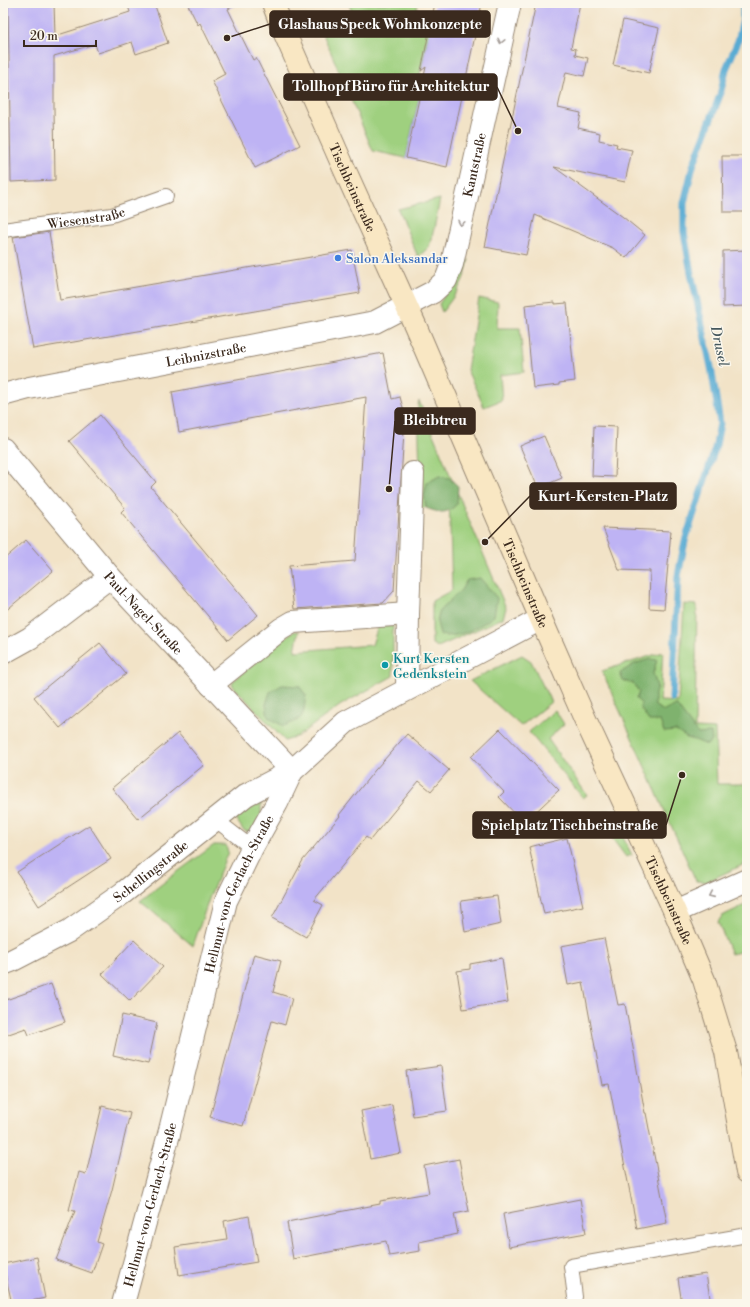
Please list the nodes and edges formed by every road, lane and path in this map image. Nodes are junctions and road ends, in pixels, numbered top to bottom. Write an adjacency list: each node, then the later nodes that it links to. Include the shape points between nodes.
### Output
1 (273, 3): 5 (main road, Tischbeinstraße)
2 (510, 3): 5 (street, Kantstraße, one-way to 5, via 452,264 446,280 433,292)
3 (166, 196): 4 (lane, Wiesenstraße, via 112,215)
4 (3, 230)
5 (406, 306): 6 (street, Leibnizstraße, via 375,322); 11 (main road, Tischbeinstraße)
6 (3, 395)
7 (3, 449): 9 (street, Paul-Nagel-Straße)
8 (413, 473): 10 (street)
9 (110, 577): 12 (street, via 30,638); 13 (street, Paul-Nagel-Straße)
10 (408, 614): 13 (street, via 293,622 281,628); 14 (street)
11 (541, 619): 14 (street, Hellmut-von-Gerlach-Straße); 19 (main road, Tischbeinstraße)
12 (3, 653)
13 (211, 685): 15 (street, Paul-Nagel-Straße)
14 (407, 689): 15 (street, Hellmut-von-Gerlach-Straße, via 346,722)
15 (292, 771): 16 (street, Schellingstraße, via 246,795); 17 (street, Hellmut-von-Gerlach-Straße)
16 (216, 820): 17 (lane); 20 (street, Schellingstraße, via 123,893 69,931)
17 (252, 848): 24 (street, Hellmut-von-Gerlach-Straße, via 226,901 169,1134)
18 (747, 880): 19 (street, one-way to 19)
19 (675, 912): 21 (main road, Tischbeinstraße, via 704,980 726,1052)
20 (3, 964)
21 (747, 1172)
22 (747, 1235): 23 (lane, via 570,1266)
23 (575, 1297)
24 (123, 1304)

